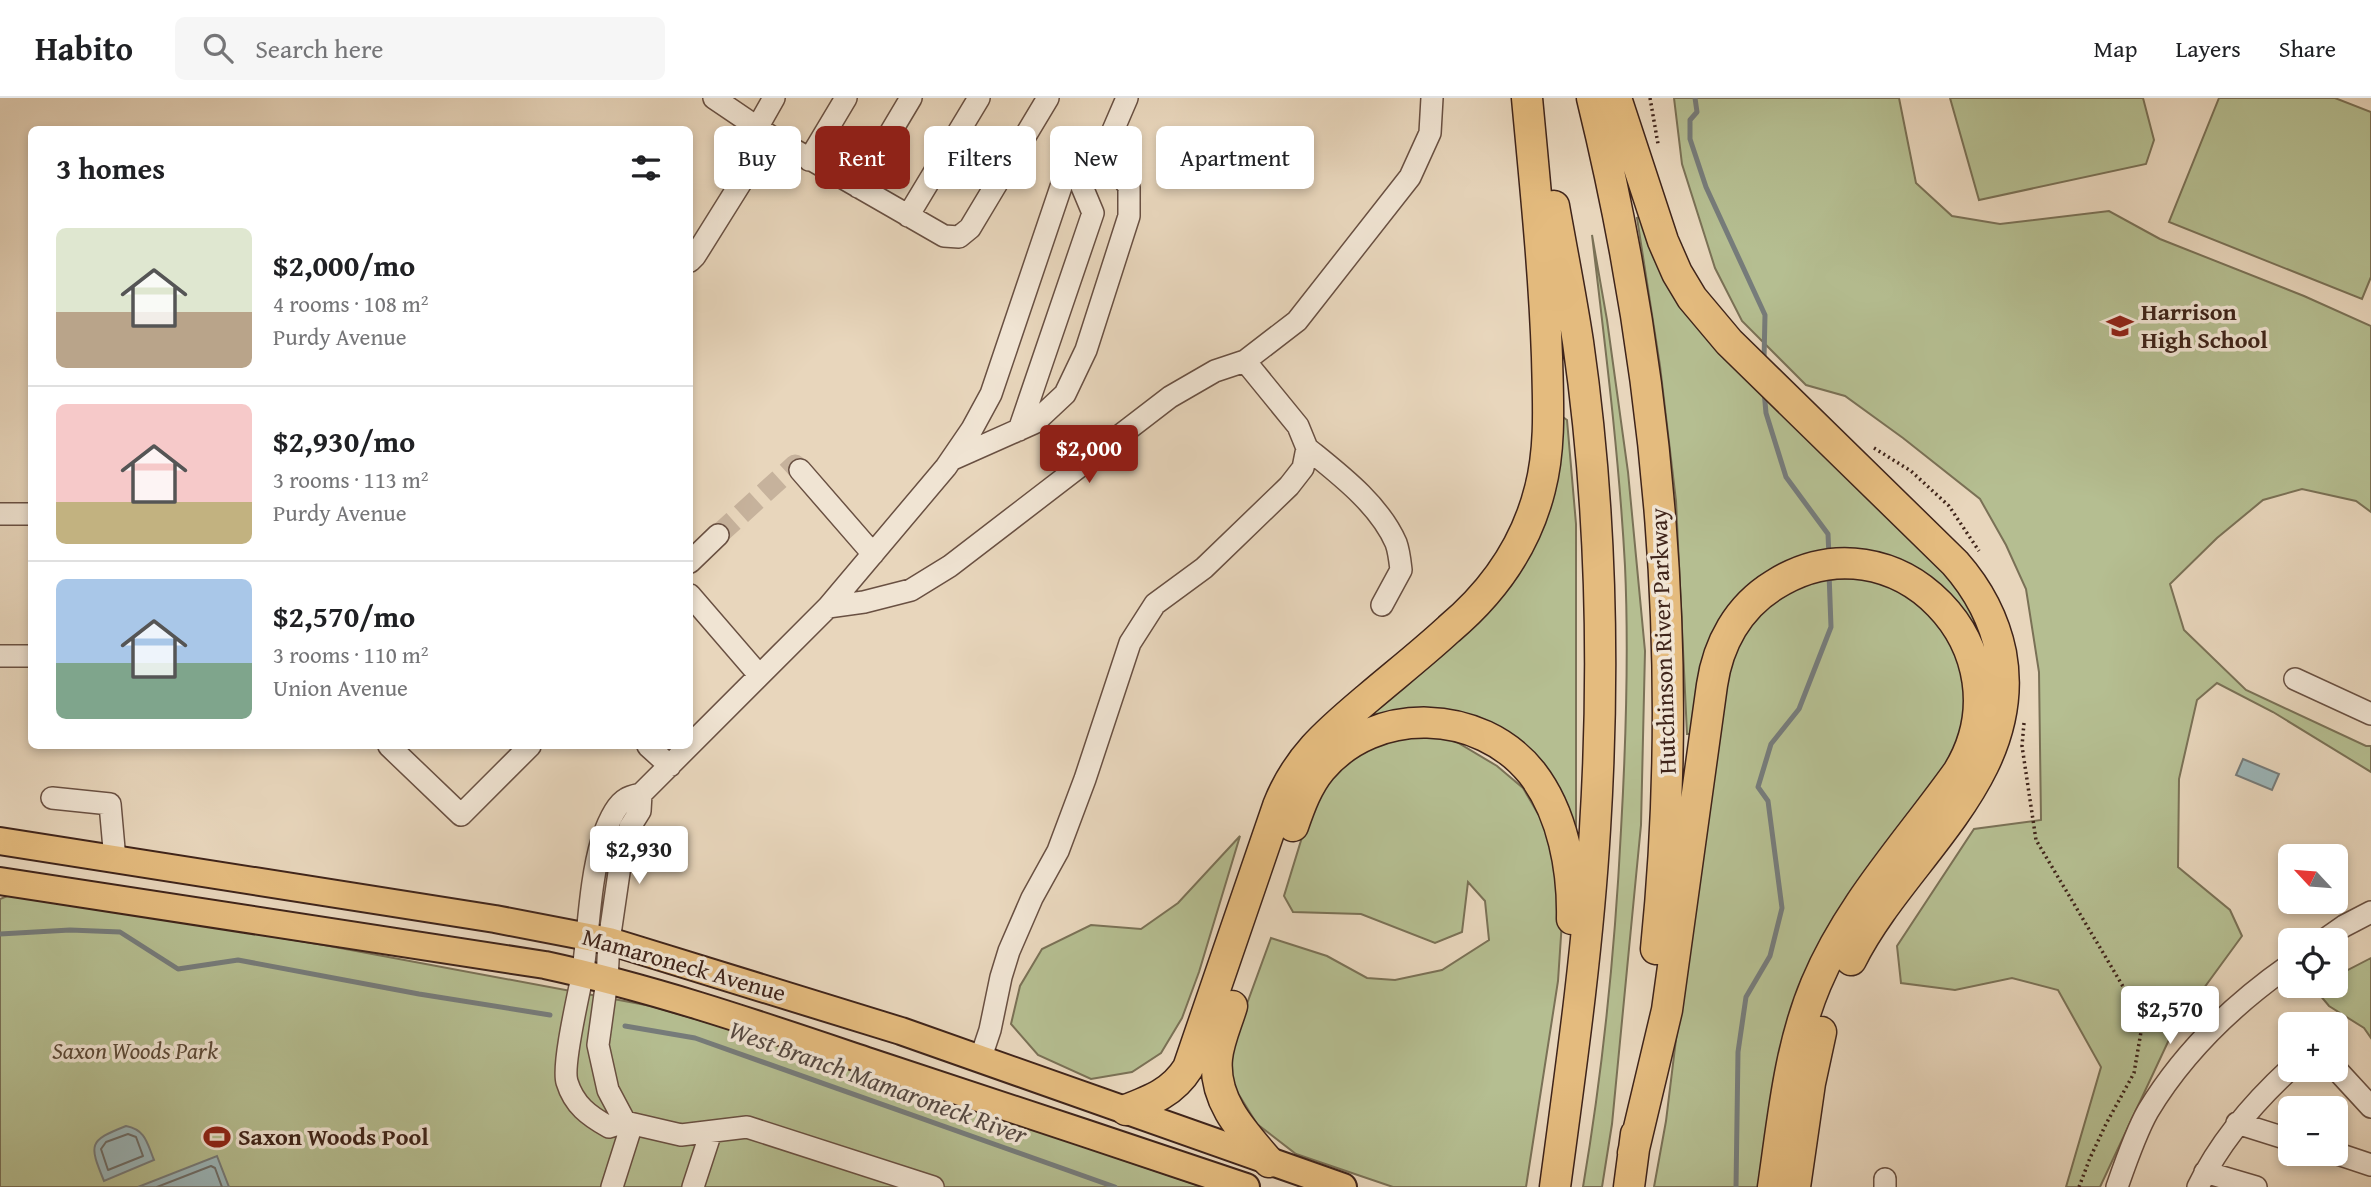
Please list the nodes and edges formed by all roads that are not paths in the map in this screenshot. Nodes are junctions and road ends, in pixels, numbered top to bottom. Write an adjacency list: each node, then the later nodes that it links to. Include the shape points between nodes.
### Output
1 (714, 98): 12 (street)
2 (774, 98): 13 (street)
3 (846, 98): 17 (street)
4 (911, 98): 14 (street)
5 (979, 98): 24 (street)
6 (1048, 98): 24 (street, via 970,228 959,237 944,236)
7 (1127, 98): 15 (street)
8 (1432, 98): 26 (street, via 1430,133 1410,177 1297,320)
9 (1530, 98): 60 (highway, via 1578,342 1597,565 1596,818); 64 (highway, via 1548,398 1544,471 1528,526 1512,558 1477,604 1332,728 1299,764 1278,806 1188,1068 1165,1094)
10 (1592, 98): 69 (highway, Hutchinson River Parkway, via 1612,184 1645,378 1667,628 1663,881)
11 (1616, 98): 82 (highway, via 1670,260 1692,298 1729,342 1966,575 1995,631 2002,662 2004,693 1996,738 1976,782 1875,919 1833,999 1814,1063)
12 (754, 126)
13 (765, 126)
14 (894, 126)
15 (1115, 126)
16 (801, 155): 17 (street)
17 (809, 160): 18 (street)
18 (815, 163)
19 (732, 189): 25 (street)
20 (861, 189): 24 (street)
21 (1059, 189): 29 (street, via 991,394)
22 (1083, 189): 27 (street, via 1093,213)
23 (1129, 189): 27 (street, via 1129,216 1086,351 1065,394 1034,423)
24 (908, 216)
25 (693, 258)
26 (1245, 360): 28 (street, via 1298,426); 38 (street, via 1170,397 950,566 911,590)
27 (1019, 430): 29 (street)
28 (1307, 448): 37 (street, via 1345,479 1378,515 1396,544 1401,570); 59 (street, via 1303,468 1289,486 1204,568 1155,604 1130,643 1058,851 1009,951)
29 (951, 459): 34 (street)
30 (800, 470): 34 (street)
31 (0, 514): 32 (street)
32 (28, 514)
33 (718, 535): 35 (street)
34 (873, 554): 38 (street)
35 (693, 559)
36 (693, 598): 41 (street)
37 (1382, 605)
38 (828, 607): 41 (street)
39 (0, 656): 40 (street)
40 (28, 656)
41 (759, 675): 44 (street)
42 (2295, 679): 43 (street)
43 (2371, 714)
44 (693, 742)
45 (392, 749): 46 (street, via 461,815)
46 (527, 749)
47 (651, 749): 49 (street)
48 (687, 749): 49 (street)
49 (670, 766): 56 (street, via 641,794 640,811 630,827)
50 (52, 798): 52 (street, via 110,804)
51 (0, 841): 52 (main road, Mamaroneck Avenue)
52 (115, 860): 56 (main road, Mamaroneck Avenue)
53 (0, 881): 58 (main road, Mamaroneck Avenue)
54 (2371, 912): 55 (street)
55 (2341, 928)
56 (598, 938): 58 (street); 59 (main road, Mamaroneck Avenue)
57 (2278, 972): 83 (street, via 2175,1071 2147,1114)
58 (595, 976): 65 (street, via 598,1045 608,1090); 65 (street, via 566,1079 576,1103 592,1118 609,1127); 77 (main road, Mamaroneck Avenue)
59 (981, 1060): 64 (main road, Mamaroneck Avenue)
60 (1571, 1068): 71 (highway, via 1571,889 1562,837 1545,794 1519,760 1482,734 1433,722 1389,726 1346,747 1322,769 1306,793 1217,1057 1222,1097 1235,1121); 79 (highway)
61 (2278, 1081): 66 (street)
62 (2348, 1082): 63 (street)
63 (2371, 1107)
64 (1126, 1110): 71 (main road, Mamaroneck Avenue)
65 (629, 1123): 67 (street, via 681,1135); 74 (street)
66 (2237, 1123): 68 (street); 73 (street)
67 (711, 1132): 75 (street); 76 (street, via 747,1127)
68 (2278, 1136)
69 (1633, 1153): 80 (highway, Hutchinson River Parkway); 81 (highway, via 1667,1010 1714,668 1724,642 1757,596 1788,577 1825,565 1864,565 1910,582 1949,615 1976,670 1979,712 1965,761 1859,905 1816,984 1786,1094)
70 (2348, 1157): 72 (street)
71 (1269, 1162): 78 (main road, Mamaroneck Avenue)
72 (2371, 1164)
73 (2202, 1179): 84 (street)
74 (612, 1187)
75 (693, 1187)
76 (933, 1187)
77 (1247, 1187)
78 (1343, 1187)
79 (1555, 1187)
80 (1629, 1187)
81 (1773, 1187)
82 (1795, 1187)
83 (2117, 1187)
84 (2256, 1187)

